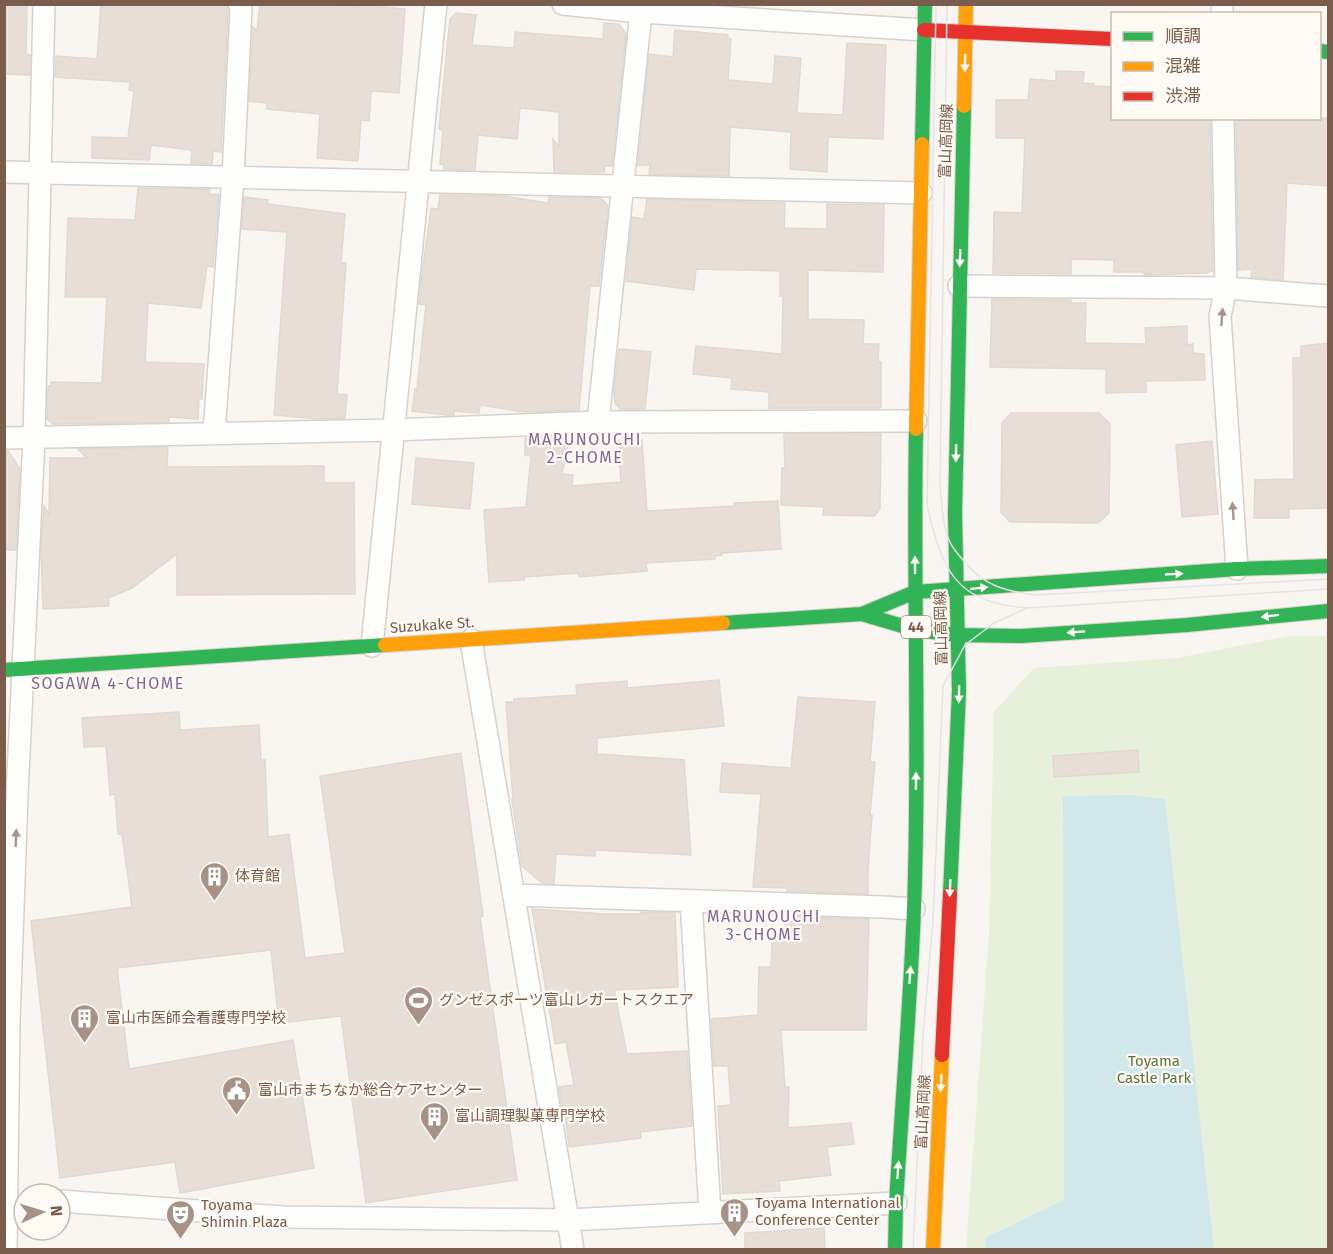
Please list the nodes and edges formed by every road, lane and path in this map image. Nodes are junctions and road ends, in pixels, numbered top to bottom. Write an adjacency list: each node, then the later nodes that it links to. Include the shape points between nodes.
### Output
1 (44, 4): 14 (street)
2 (239, 4): 15 (street)
3 (436, 4): 16 (street)
4 (563, 4): 8 (street)
5 (925, 4): 9 (main road, 富山高岡線 / 44)
6 (966, 4): 10 (main road, 富山高岡線)
7 (693, 9): 8 (street); 9 (street)
8 (640, 12): 17 (street)
9 (924, 30): 10 (main road); 18 (main road, 富山高岡線 / 44)
10 (966, 32): 11 (main road); 19 (main road, 富山高岡線, one-way to 19)
11 (1111, 39)
12 (1223, 120): 20 (street)
13 (4, 172): 14 (street)
14 (40, 173): 15 (street); 27 (street)
15 (232, 177): 16 (street); 25 (street)
16 (419, 182): 17 (street); 24 (street)
17 (622, 186): 18 (street); 23 (street)
18 (921, 193): 22 (main road, 富山高岡線 / 44)
19 (959, 286): 20 (street); 30 (main road, 富山高岡線, one-way to 30)
20 (1226, 288): 21 (street); 29 (street, one-way to 20, via 1220,316)
21 (1329, 296)
22 (915, 421): 23 (street); 31 (main road, 富山高岡線 / 44, one-way to 22)
23 (598, 422): 24 (street)
24 (394, 430): 25 (street); 37 (street)
25 (214, 432): 27 (street)
26 (4, 438): 27 (street)
27 (34, 438): 38 (street)
28 (1329, 566): 29 (main road)
29 (1237, 569): 30 (main road, one-way to 29)
30 (957, 590): 31 (main road); 35 (main road, 富山高岡線)
31 (915, 592): 33 (main road); 34 (main road, 富山高岡線 / 44)
32 (1329, 611): 35 (main road, one-way to 35, via 1187,626 1021,636)
33 (862, 614): 34 (main road); 36 (main road, Suzukake St.)
34 (916, 630): 35 (main road); 41 (main road, 富山高岡線 / 44, one-way to 34)
35 (958, 635): 52 (main road, 富山高岡線, one-way to 52, via 959,691)
36 (471, 640): 37 (main road, Suzukake St.); 39 (street)
37 (372, 646): 38 (main road, Suzukake St.)
38 (14, 669): 42 (street, one-way to 38)
39 (514, 895): 40 (street); 48 (street)
40 (691, 901): 41 (street); 46 (street)
41 (914, 909): 45 (main road, 富山高岡線 / 44, one-way to 41)
42 (7, 1022): 43 (street)
43 (15, 1182)
44 (72, 1202): 48 (street, via 283,1217)
45 (896, 1203): 46 (street); 51 (main road, 富山高岡線 / 44)
46 (710, 1212): 48 (street)
47 (12, 1219): 49 (street)
48 (568, 1220): 50 (street)
49 (6, 1250)
50 (573, 1250)
51 (895, 1250)
52 (933, 1250)

